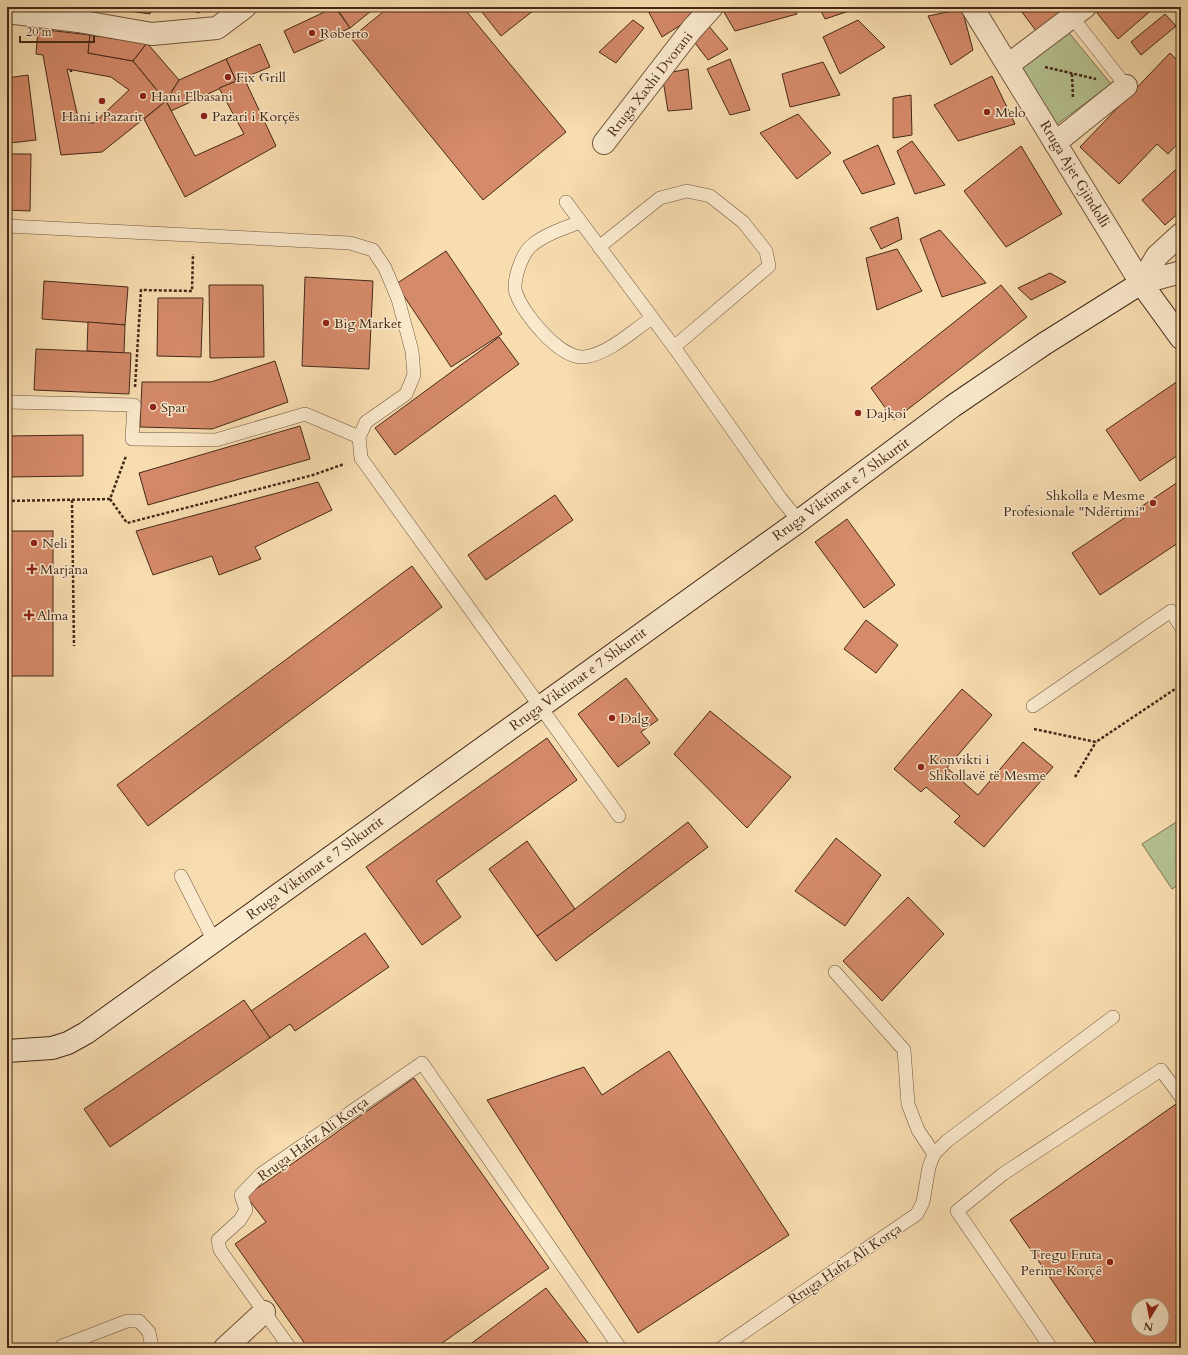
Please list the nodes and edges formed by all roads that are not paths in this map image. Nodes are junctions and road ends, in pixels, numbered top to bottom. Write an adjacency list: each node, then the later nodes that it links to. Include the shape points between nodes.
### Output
1 (245, 7): 6 (street, via 217,28 152,34)
2 (712, 7): 9 (street, Rruga Xaxhi Dvorani)
3 (972, 7): 7 (street, Rruga Ajet Gjindolli)
4 (7, 12): 6 (street)
5 (1078, 12): 7 (street); 8 (lane)
6 (81, 14)
7 (1011, 63): 10 (street, Rruga Ajet Gjindolli)
8 (1126, 86): 10 (street)
9 (604, 143)
10 (1055, 143): 17 (street, Rruga Ajet Gjindolli)
11 (566, 202): 12 (lane)
12 (580, 222): 15 (lane); 18 (lane, via 531,246 516,272 516,292 530,318 556,344 572,354 584,357 603,352)
13 (7, 226): 22 (lane, via 350,243 373,250 398,299 412,351 414,375 406,394 366,422)
14 (1181, 234): 17 (street, Rruga Viktimat e 7 Shkurtit, via 1157,256)
15 (599, 247): 18 (lane); 20 (lane, via 660,198 687,191 710,196 743,222 766,252 768,266)
16 (1181, 272): 17 (street, Rruga Viktimat e 7 Shkurtit)
17 (1141, 283): 19 (street, Rruga Ajet Gjindolli); 23 (street, Rruga Viktimat e 7 Shkurtit, via 1044,344 953,406)
18 (652, 318): 20 (lane)
19 (1181, 338)
20 (674, 347): 23 (lane, via 781,499)
21 (7, 402): 22 (lane, via 134,405 132,439 216,440 305,414)
22 (359, 437): 26 (lane, via 361,458)
23 (799, 520): 26 (street, Rruga Viktimat e 7 Shkurtit)
24 (1181, 627): 25 (lane, via 1171,611)
25 (1034, 706)
26 (540, 707): 27 (lane); 29 (street, Rruga Viktimat e 7 Shkurtit)
27 (619, 816)
28 (181, 876): 29 (lane)
29 (214, 941): 32 (street, Rruga Viktimat e 7 Shkurtit, via 74,1040 52,1048)
30 (835, 972): 34 (lane, via 904,1050 908,1104 918,1130)
31 (1113, 1017): 34 (lane, Rruga Hafiz Ali Korça, via 947,1141)
32 (7, 1051)
33 (1181, 1097): 42 (lane, via 1161,1070 1002,1174 957,1211)
34 (934, 1154): 41 (lane, Rruga Hafiz Ali Korça, via 923,1202 917,1214)
35 (264, 1312): 38 (street); 39 (lane, Rruga Hafiz Ali Korça); 40 (lane, Rruga Hafiz Ali Korça, via 220,1250 218,1240 240,1220 246,1210 241,1195 261,1174 422,1062)
36 (62, 1348): 37 (lane, via 127,1321 139,1321 149,1332)
37 (152, 1348)
38 (225, 1348)
39 (290, 1348)
40 (620, 1348)
41 (721, 1348)
42 (1051, 1348)

